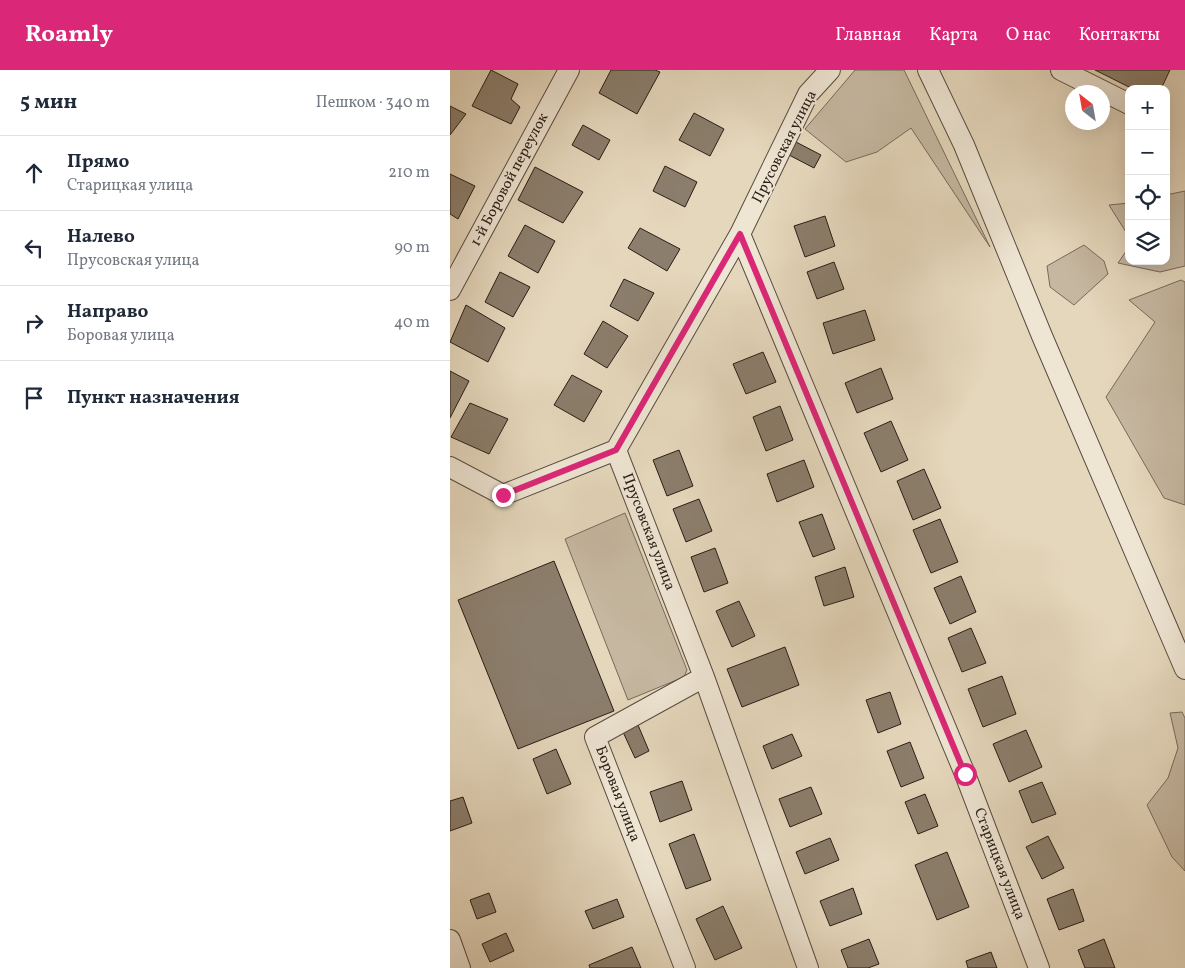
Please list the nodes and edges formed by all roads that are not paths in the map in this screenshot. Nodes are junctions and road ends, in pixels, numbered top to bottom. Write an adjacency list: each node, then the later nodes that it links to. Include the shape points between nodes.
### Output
1 (569, 70): 7 (street, 1-й Боровой переулок)
2 (1061, 70): 5 (street)
3 (933, 72): 10 (street)
4 (821, 73): 6 (street, Прусовская улица)
5 (1125, 102)
6 (740, 234): 8 (street, Прусовская улица); 16 (street, Старицкая улица, via 961,765)
7 (450, 290)
8 (616, 450): 9 (street, via 503,495); 11 (street, Прусовская улица)
9 (450, 467)
10 (1185, 668)
11 (704, 677): 14 (street, Боровая улица, via 594,737); 15 (street, Прусовская улица)
12 (450, 940): 13 (street)
13 (460, 968)
14 (685, 968)
15 (808, 968)
16 (1039, 968)

